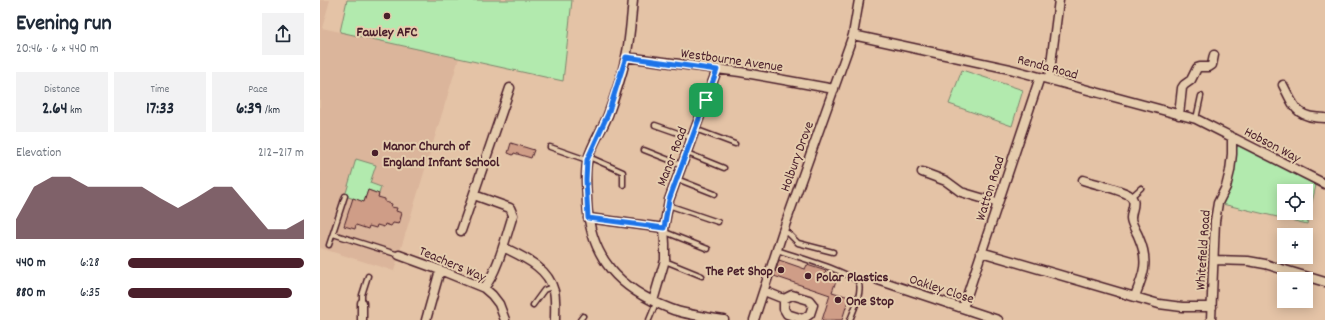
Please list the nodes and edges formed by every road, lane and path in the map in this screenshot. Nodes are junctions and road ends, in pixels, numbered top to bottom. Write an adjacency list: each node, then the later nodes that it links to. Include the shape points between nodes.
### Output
1 (633, 0): 6 (street)
2 (859, 0): 4 (street, Holbury Drove)
3 (1059, 0): 9 (street)
4 (852, 35): 8 (street, Renda Road, via 1010,68); 12 (street, Holbury Drove)
5 (1214, 55): 14 (street, via 1212,65 1197,68 1191,80 1182,88)
6 (626, 57): 7 (street, Westbourne Avenue); 25 (street, via 608,114)
7 (717, 70): 12 (street, Westbourne Avenue); 18 (street, Manor Road)
8 (1040, 77): 9 (street, Renda Road); 38 (street, Watton Road)
9 (1049, 79): 14 (street, Renda Road)
10 (1283, 85): 15 (street, via 1299,112 1305,116)
11 (510, 88): 34 (street)
12 (834, 89): 44 (street, Holbury Drove)
13 (1201, 96): 16 (lane)
14 (1179, 115): 16 (street, Renda Road)
15 (1325, 118)
16 (1196, 119): 19 (street, Renda Road)
17 (655, 125): 20 (lane)
18 (695, 129): 20 (street, Manor Road); 21 (lane)
19 (1232, 136): 31 (street, Hobson Way); 53 (street, Whitefield Road, via 1230,171 1218,203 1215,221)
20 (692, 138): 24 (street, Manor Road)
21 (735, 144)
22 (550, 147): 25 (lane)
23 (644, 150): 26 (lane)
24 (686, 153): 26 (street, Manor Road); 27 (lane)
25 (588, 158): 32 (lane, via 623,172); 40 (street)
26 (682, 165): 29 (street, Manor Road)
27 (724, 168)
28 (922, 172): 38 (street, via 946,181 961,192)
29 (676, 179): 35 (lane); 39 (street, Manor Road)
30 (1083, 180): 37 (street)
31 (1325, 184)
32 (623, 185)
33 (1141, 188): 37 (lane)
34 (474, 194): 43 (street); 47 (street, via 512,211)
35 (715, 194)
36 (345, 196): 45 (lane)
37 (1131, 197): 63 (street, via 1134,204 1131,219 1144,248 1145,260 1144,272)
38 (998, 203): 51 (street, Watton Road)
39 (668, 205): 41 (lane); 42 (street, Manor Road)
40 (588, 218): 42 (street); 65 (street, via 599,252 610,268 636,293)
41 (718, 222)
42 (664, 230): 48 (lane); 54 (street, Manor Road)
43 (461, 231)
44 (783, 231): 49 (street, Holbury Drove); 50 (lane, via 798,243)
45 (333, 234): 46 (lane); 52 (lane)
46 (329, 245)
47 (503, 247): 60 (street, via 537,266); 61 (street, via 489,282)
48 (708, 249)
49 (777, 250): 62 (street, Holbury Drove); 80 (lane, via 843,272 857,281 859,294)
50 (832, 252)
51 (981, 252): 63 (street); 69 (street, Watton Road)
52 (399, 255): 55 (street, Teachers Way)
53 (1214, 260): 59 (street, via 1265,264); 68 (street, Whitefield Road)
54 (664, 261): 57 (lane); 65 (street, Manor Road)
55 (440, 270): 61 (street, Teachers Way); 73 (street)
56 (368, 276): 66 (lane)
57 (702, 276)
58 (878, 280): 69 (street, Oakley Close)
59 (1325, 282)
60 (552, 287): 67 (lane, via 544,290); 75 (street)
61 (484, 288): 74 (street, Teachers Way, via 499,304)
62 (764, 291): 64 (street); 79 (street, Holbury Drove)
63 (1135, 296): 68 (street, via 1159,304)
64 (784, 298): 71 (street, via 787,314); 71 (street, via 792,295 809,300 813,305 810,314)
65 (655, 302): 77 (lane); 78 (street, via 672,309)
66 (362, 303): 72 (street)
67 (533, 305)
68 (1212, 307): 82 (street, Whitefield Road)
69 (963, 308): 81 (street, Oakley Close)
70 (583, 316): 76 (lane)
71 (800, 319)
72 (362, 320)
73 (426, 320)
74 (505, 320)
75 (555, 320)
76 (580, 320)
77 (649, 320)
78 (724, 320)
79 (754, 320)
80 (850, 320)
81 (998, 320)
82 (1211, 320)

